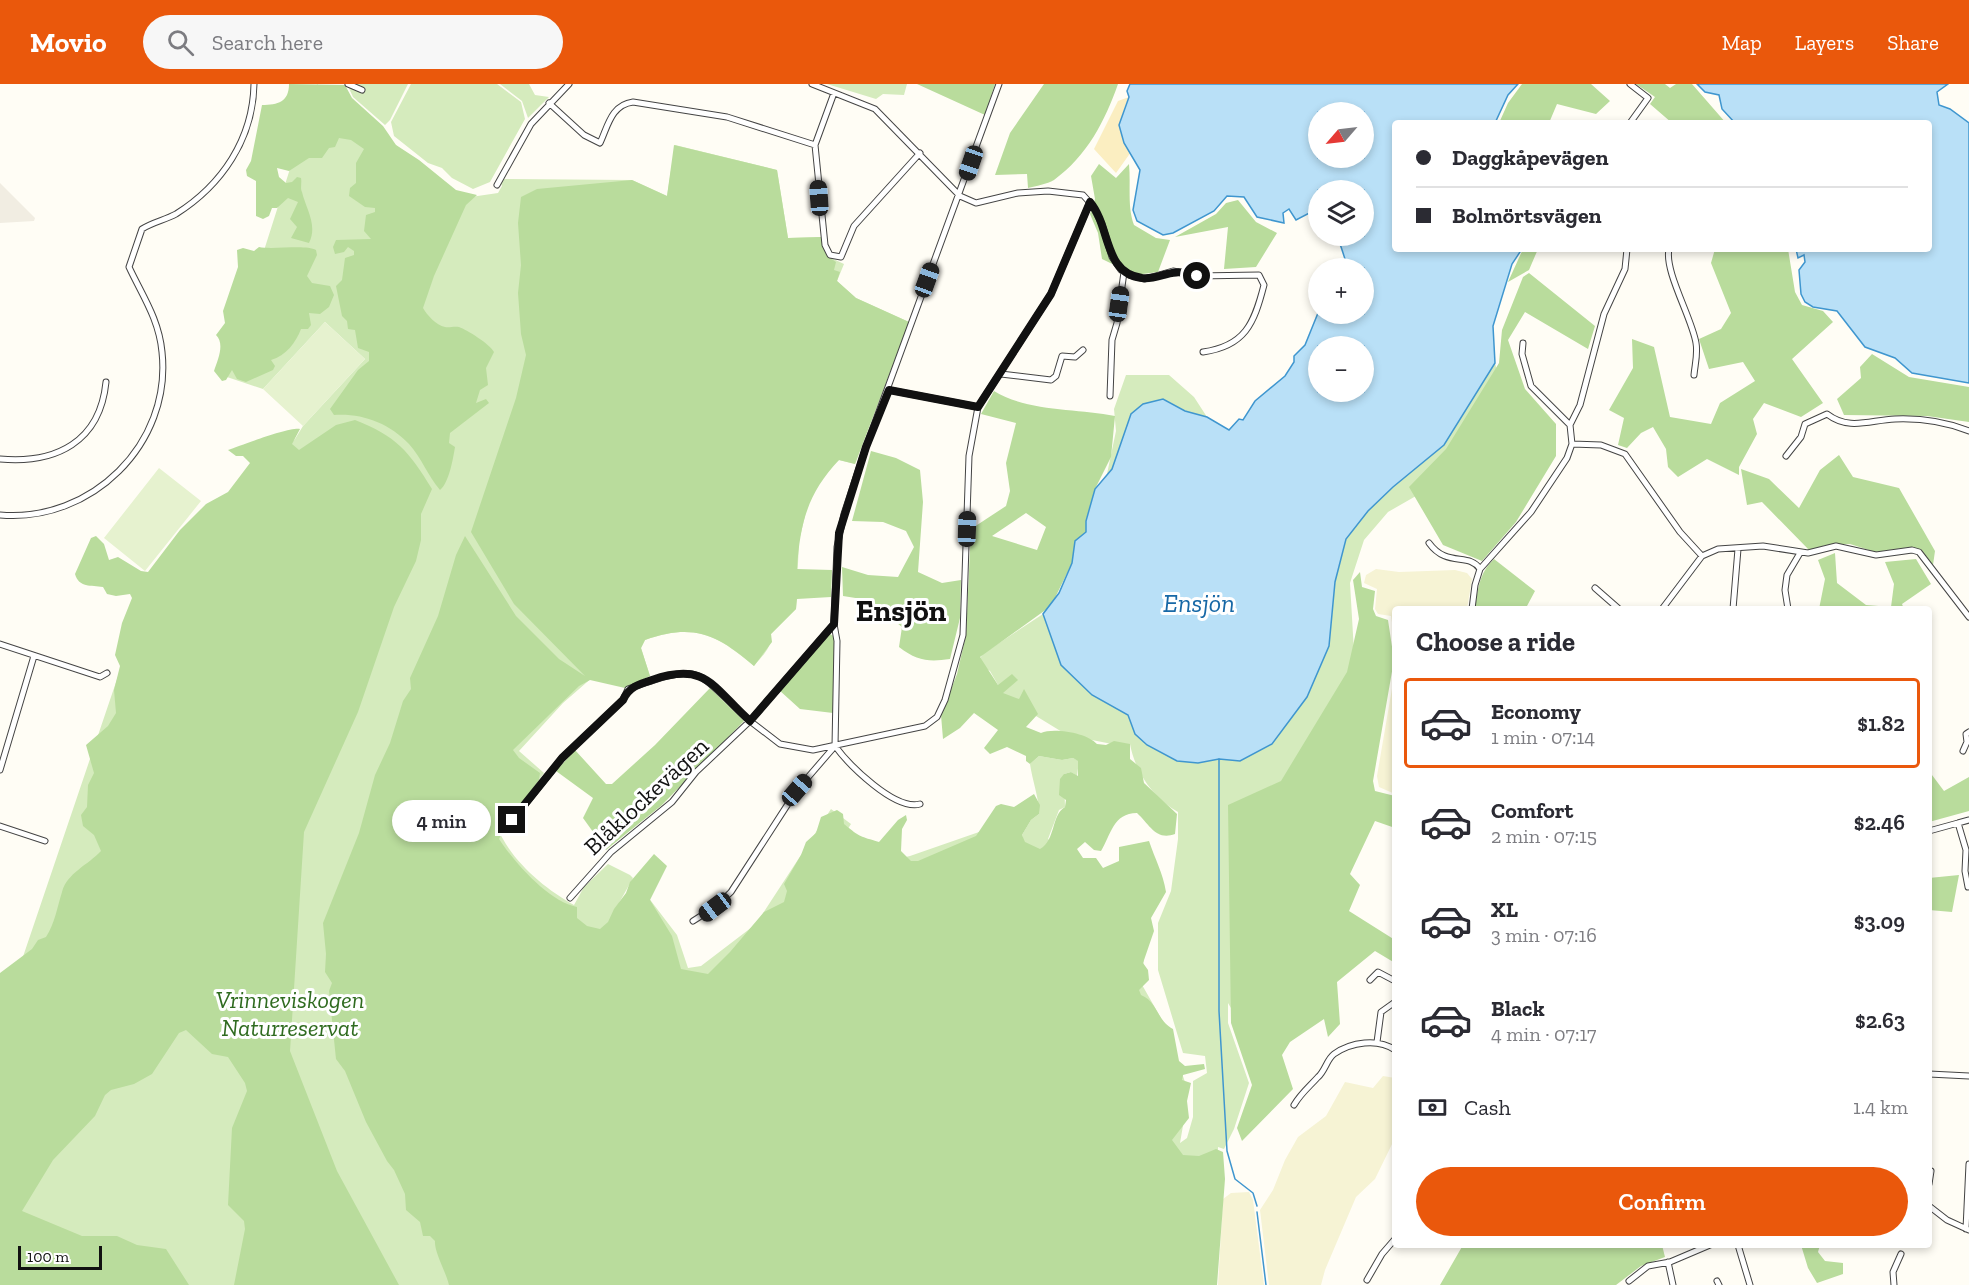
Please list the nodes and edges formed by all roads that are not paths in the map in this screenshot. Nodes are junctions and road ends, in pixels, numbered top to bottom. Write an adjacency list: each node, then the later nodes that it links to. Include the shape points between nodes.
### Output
1 (254, 84): 33 (street, via 248,126 225,170 191,204 142,229 129,269 149,302 162,351 161,390 144,440 115,477 83,498 45,512)
2 (348, 84): 7 (street)
3 (568, 84): 9 (street)
4 (812, 84): 8 (street)
5 (999, 84): 14 (street)
6 (1630, 84): 10 (street, via 1648,98)
7 (362, 90)
8 (834, 93): 11 (street); 12 (street, via 875,109)
9 (549, 104): 11 (street, via 584,135 600,143 614,113 633,102 727,117); 13 (street, via 531,124)
10 (1632, 120)
11 (815, 145): 12 (street, via 825,245 830,255 838,258 854,226)
12 (920, 153): 14 (street)
13 (497, 185)
14 (960, 196): 15 (street, via 976,203 1010,194 1068,192 1083,195); 25 (street)
15 (1090, 202): 18 (street, via 1102,224 1112,258); 22 (street, via 1051,294)
16 (1627, 252): 28 (street, via 1624,268 1604,314 1580,405)
17 (1670, 252): 23 (street, via 1670,266 1696,340)
18 (1124, 272): 21 (street, via 1145,279 1173,271 1197,276 1259,275 1264,285 1262,293 1255,315 1240,339 1225,348); 26 (street, via 1118,323 1112,339)
19 (1523, 343): 28 (street, via 1531,386)
20 (1083, 350): 22 (street, via 1075,357 1062,356 1051,380)
21 (1203, 352)
22 (1001, 374): 27 (street)
23 (1694, 375)
24 (106, 382): 32 (street, via 102,407 76,444 41,459)
25 (889, 390): 27 (street); 46 (street, via 839,533)
26 (1110, 396)
27 (978, 407): 52 (street, via 969,456 963,635 945,700 936,717 925,726)
28 (1570, 425): 30 (street)
29 (1969, 431): 31 (street, via 1926,420 1850,424 1827,414 1805,424 1801,437)
30 (1572, 444): 37 (street, via 1601,445 1625,454 1680,532); 38 (street, via 1559,472 1531,512)
31 (1786, 456)
32 (0, 459)
33 (0, 515)
34 (1429, 543): 38 (street, via 1445,558 1470,561)
35 (1738, 549): 36 (street, via 1763,546); 37 (street, via 1718,549); 43 (street)
36 (1800, 553): 44 (street, via 1787,575); 45 (street, via 1836,546 1876,555 1919,552)
37 (1702, 556): 42 (street)
38 (1480, 569): 40 (street)
39 (1595, 588): 41 (street)
40 (1472, 606)
41 (1616, 606)
42 (1664, 606)
43 (1733, 606)
44 (1788, 606)
45 (1969, 617)
46 (834, 624): 50 (street, Blåklockevägen); 52 (street)
47 (0, 644): 48 (street)
48 (34, 656): 49 (street, via 100,677); 54 (street)
49 (107, 673)
50 (750, 721): 52 (street, via 773,740 791,747 813,750); 59 (street, via 713,684 691,672 670,674 628,689 623,700 562,758); 63 (street, Blåklockevägen, via 696,772 672,802 611,852)
51 (1969, 732): 53 (street)
52 (835, 746): 55 (street, via 859,774 890,796 908,805); 64 (street, via 797,790 731,892)
53 (1963, 751)
54 (0, 770)
55 (920, 804)
56 (1969, 820): 57 (street)
57 (1958, 824): 60 (street); 62 (street, via 1966,850)
58 (0, 826): 61 (street)
59 (505, 830)
60 (1932, 830)
61 (45, 842)
62 (1968, 887)
63 (570, 898)
64 (693, 921)
65 (1392, 979): 66 (street, via 1378,972)
66 (1370, 980)
67 (1392, 1004): 68 (street, via 1381,1012)
68 (1377, 1042): 69 (street); 72 (street, via 1354,1045 1334,1054)
69 (1392, 1049)
70 (1932, 1074): 71 (street)
71 (1969, 1076)
72 (1294, 1105)
73 (1969, 1164): 75 (street)
74 (1932, 1208): 75 (street)
75 (1968, 1229)
76 (1392, 1242): 81 (street)
77 (1703, 1248): 80 (street)
78 (1739, 1248): 84 (street)
79 (1901, 1254): 85 (street, via 1893,1272)
80 (1668, 1262): 82 (street, via 1648,1266); 83 (street)
81 (1367, 1280)
82 (1629, 1281)
83 (1673, 1285)
84 (1750, 1285)
85 (1894, 1285)

